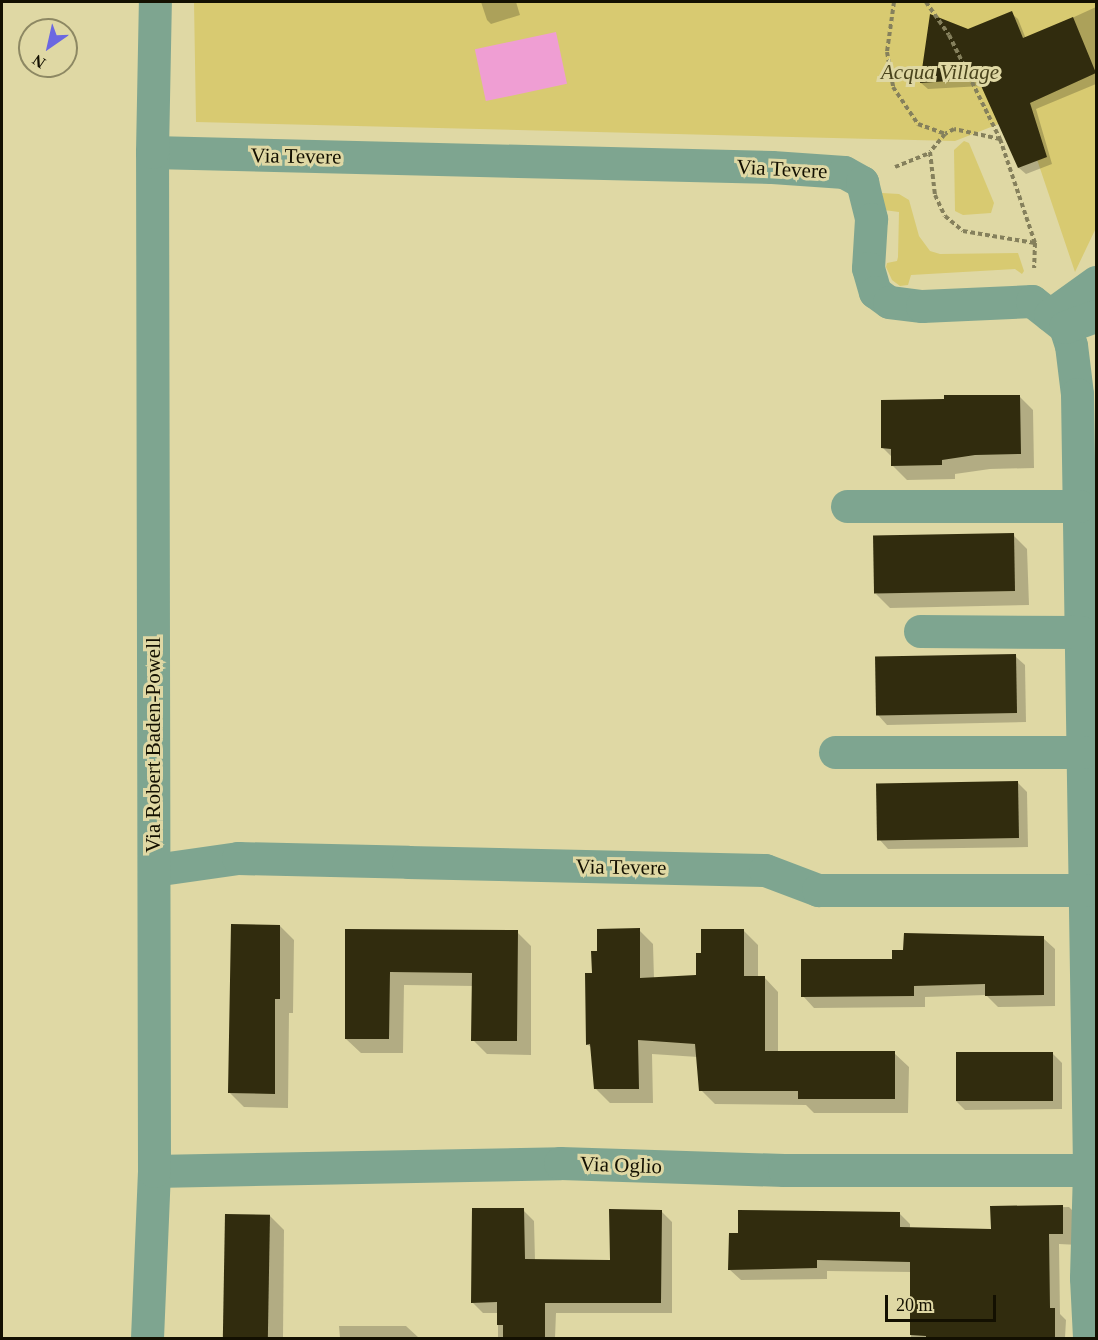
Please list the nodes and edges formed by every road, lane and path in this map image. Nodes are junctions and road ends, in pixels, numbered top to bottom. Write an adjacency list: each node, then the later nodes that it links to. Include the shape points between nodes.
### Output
1 (155, 2): 6 (street)
2 (894, 2): 4 (path, via 887,52 894,87 918,124)
3 (926, 2): 5 (path, via 949,35)
4 (945, 134): 5 (path, via 954,129); 7 (path, via 930,152 935,195 945,216 963,231)
5 (1000, 139): 7 (path)
6 (152, 152): 9 (street, Via Tevere, via 763,166 844,172 862,183 871,219 868,268 875,292 889,302); 17 (street, Via Robert Baden-Powell)
7 (1035, 243): 9 (path)
8 (1096, 282): 9 (street)
9 (1049, 314): 10 (street, Via Tevere); 12 (street, via 1071,345 1077,394)
10 (1096, 316)
11 (847, 506): 12 (street)
12 (1079, 506): 14 (street)
13 (920, 631): 14 (street)
14 (1081, 632): 16 (street)
15 (835, 752): 16 (street)
16 (1083, 752): 18 (street)
17 (153, 870): 18 (street, Via Tevere, via 238,858 765,870 818,890); 21 (street, Via Robert Baden-Powell)
18 (1085, 890): 19 (street)
19 (1091, 947): 20 (street)
20 (1089, 1170): 21 (street, Via Oglio, via 784,1170 560,1163); 22 (street)
21 (154, 1171): 23 (street, Via Robert Baden-Powell)
22 (1091, 1277): 24 (street)
23 (147, 1338)
24 (1089, 1338)

